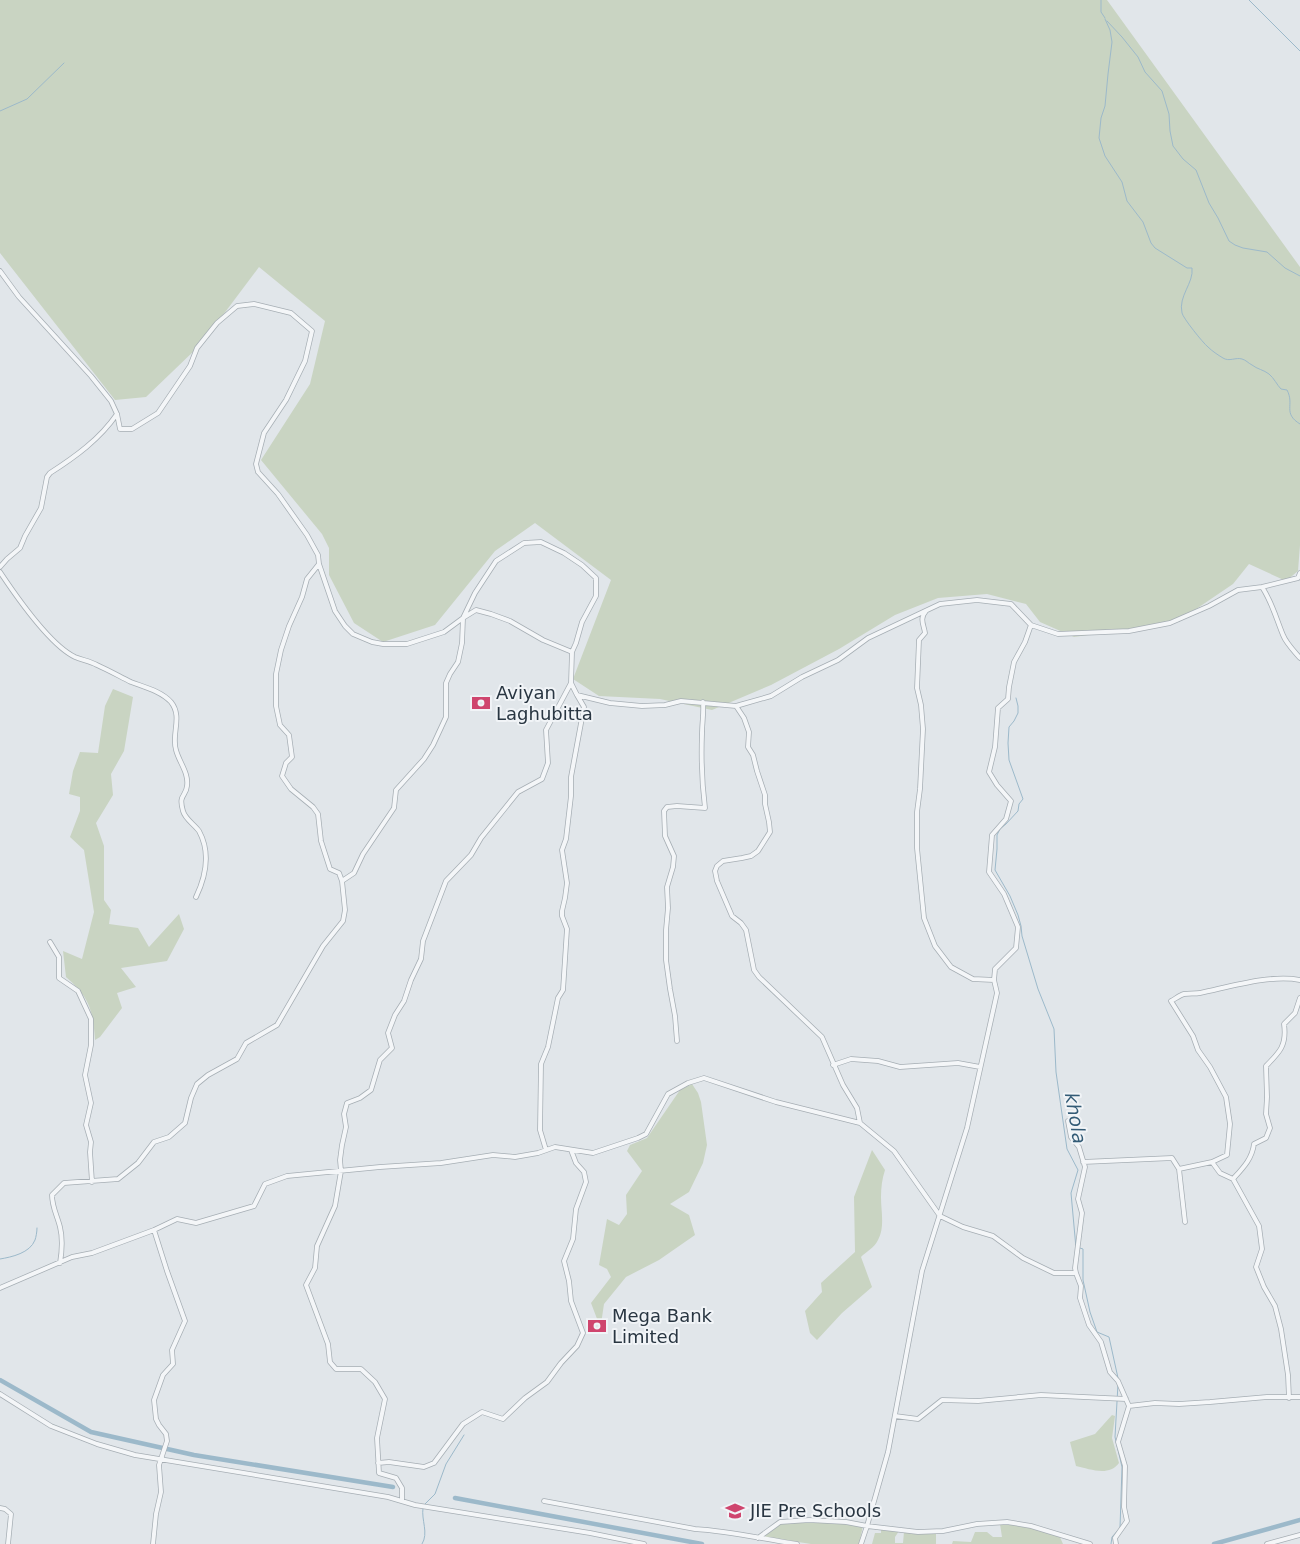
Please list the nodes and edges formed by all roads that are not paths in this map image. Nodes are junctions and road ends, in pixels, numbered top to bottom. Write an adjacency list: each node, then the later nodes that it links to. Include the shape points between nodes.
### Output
1 (0, 271): 2 (street, via 19,297 100,386)
2 (117, 414): 3 (street, via 120,429 132,429 158,413 190,366 197,348 217,323 238,306 254,304 291,313 312,331 305,361 286,400 264,433 256,464 258,472 278,494 307,536); 4 (street, via 99,436 50,473 41,508 20,548)
3 (320, 564): 9 (street, via 335,611 345,626 353,634 372,642 408,644 444,632); 17 (street, via 307,579 281,650 276,674 276,706 280,725 289,735 292,757 286,763 282,776 318,814 321,841 330,869 339,873)
4 (0, 567)
5 (0, 572): 18 (street, via 17,598 56,643 74,656 156,692 171,703 178,718 175,749 185,770 187,786 181,799 183,813 199,832 205,847 207,864)
6 (1300, 573): 7 (street, via 1298,578)
7 (1262, 587): 10 (street, via 1238,590 1170,623 1129,631 1058,634); 12 (street, via 1284,637)
8 (927, 609): 10 (street, via 940,604 977,600 1011,604); 16 (street, via 868,638 838,660 770,696); 20 (street, via 922,619 925,633 919,640 917,688 923,729 917,848 924,918 935,946 951,967 973,978)
9 (462, 618): 11 (street, via 476,610 491,614); 11 (street, via 496,561 524,543 541,542 564,553 596,578 596,596 582,622); 17 (street, via 458,662 446,683 446,717 424,759 396,790 394,808 354,873)
10 (1031, 624): 20 (street, via 1014,662 1008,699 998,708 989,772 1011,801 1006,819 992,834 989,872 1004,894 1018,927 1016,948 995,969)
11 (572, 652): 13 (street)
12 (1300, 658)
13 (571, 683): 14 (street); 33 (street, via 546,730 548,762 542,779 518,792 471,855 446,881 423,941 421,958 388,1033 392,1048 380,1060 371,1090 347,1103)
14 (577, 694): 15 (street, via 610,703 642,706); 28 (street, via 584,707 562,850 566,883 562,916 567,929 563,990 558,998 548,1047 541,1064 540,1130)
15 (703, 702): 16 (street); 23 (street, via 705,808 677,806 667,807 664,811 665,836 674,856 667,887 666,937)
16 (736, 706): 24 (street, via 749,732 748,747 765,795 770,832 751,856 723,861 717,866 717,881 732,916 746,930 758,977 822,1037)
17 (342, 881): 35 (street, via 343,921 323,946 277,1025 246,1043 237,1059 197,1084 184,1123 169,1137 154,1142 138,1163 118,1179)
18 (196, 897)
19 (50, 942): 35 (street, via 58,957 59,978 78,991 91,1020 91,1044 85,1075 91,1103 86,1125 91,1142)
20 (994, 980): 25 (street, via 997,993)
21 (1300, 980): 31 (street, via 1291,978 1230,985 1198,994 1184,994 1171,1001 1226,1097 1230,1124 1226,1155)
22 (1300, 998): 34 (street, via 1295,1013 1284,1024 1285,1040 1280,1053 1266,1066 1266,1114 1270,1128 1266,1138 1254,1144 1247,1163)
23 (677, 1041)
24 (833, 1065): 25 (street, via 851,1059 900,1067 958,1063); 27 (street, via 857,1108)
25 (980, 1067): 36 (street, via 968,1128)
26 (1068, 1120): 30 (street, via 1071,1137 1079,1147)
27 (860, 1123): 29 (street, via 776,1102 704,1078 668,1094 646,1134 593,1153); 36 (street, via 894,1151)
28 (546, 1150): 29 (street, via 555,1147); 33 (street, via 515,1157 493,1155 441,1163)
29 (571, 1150): 49 (street, via 586,1182 576,1209 573,1239 564,1261 571,1301 583,1333 577,1346 547,1382 503,1419 482,1412 463,1424 434,1463 424,1467)
30 (1083, 1162): 32 (street, via 1172,1158); 40 (street, via 1085,1167 1078,1199 1082,1213)
31 (1212, 1162): 32 (street); 34 (street, via 1220,1174)
32 (1179, 1169): 37 (street)
33 (341, 1171): 38 (street, via 286,1176 264,1184 254,1206 196,1223 177,1219); 49 (street, via 335,1206 317,1246 315,1268 306,1285 328,1344 330,1362 336,1369 361,1369 375,1382 385,1399 377,1438)
34 (1233, 1180): 44 (street, via 1259,1226 1262,1249 1256,1267 1275,1306 1281,1329)
35 (92, 1182): 39 (street, via 64,1183 52,1195 63,1247)
36 (940, 1216): 40 (street, via 993,1236 1023,1258 1054,1273); 47 (street, via 922,1271)
37 (1185, 1222)
38 (154, 1230): 39 (street); 48 (street, via 185,1321 172,1350 173,1364 163,1376 154,1400 156,1419 167,1441)
39 (60, 1263): 41 (street)
40 (1076, 1273): 45 (street, via 1089,1325 1101,1342 1110,1372)
41 (0, 1288)
42 (0, 1394): 48 (street, via 60,1430 135,1455)
43 (1300, 1397): 44 (street)
44 (1289, 1398): 46 (street)
45 (1126, 1399): 46 (street); 47 (street, via 1041,1395 978,1401 942,1400 918,1419)
46 (1129, 1406): 62 (street, via 1118,1442 1125,1466 1127,1521 1115,1538)
47 (895, 1416): 53 (street)
48 (162, 1459): 50 (street); 57 (street)
49 (378, 1463): 50 (street, via 379,1473 396,1478 402,1488)
50 (402, 1501): 58 (street)
51 (544, 1501): 55 (street)
52 (0, 1508): 56 (street, via 11,1514)
53 (867, 1526): 55 (street, via 809,1520 780,1522); 60 (street); 61 (street, via 918,1532 1007,1522)
54 (1300, 1535): 63 (street)
55 (758, 1538): 59 (street)
56 (8, 1544)
57 (153, 1544)
58 (644, 1544)
59 (797, 1544)
60 (860, 1544)
61 (1090, 1544)
62 (1116, 1544)
63 (1267, 1544)

